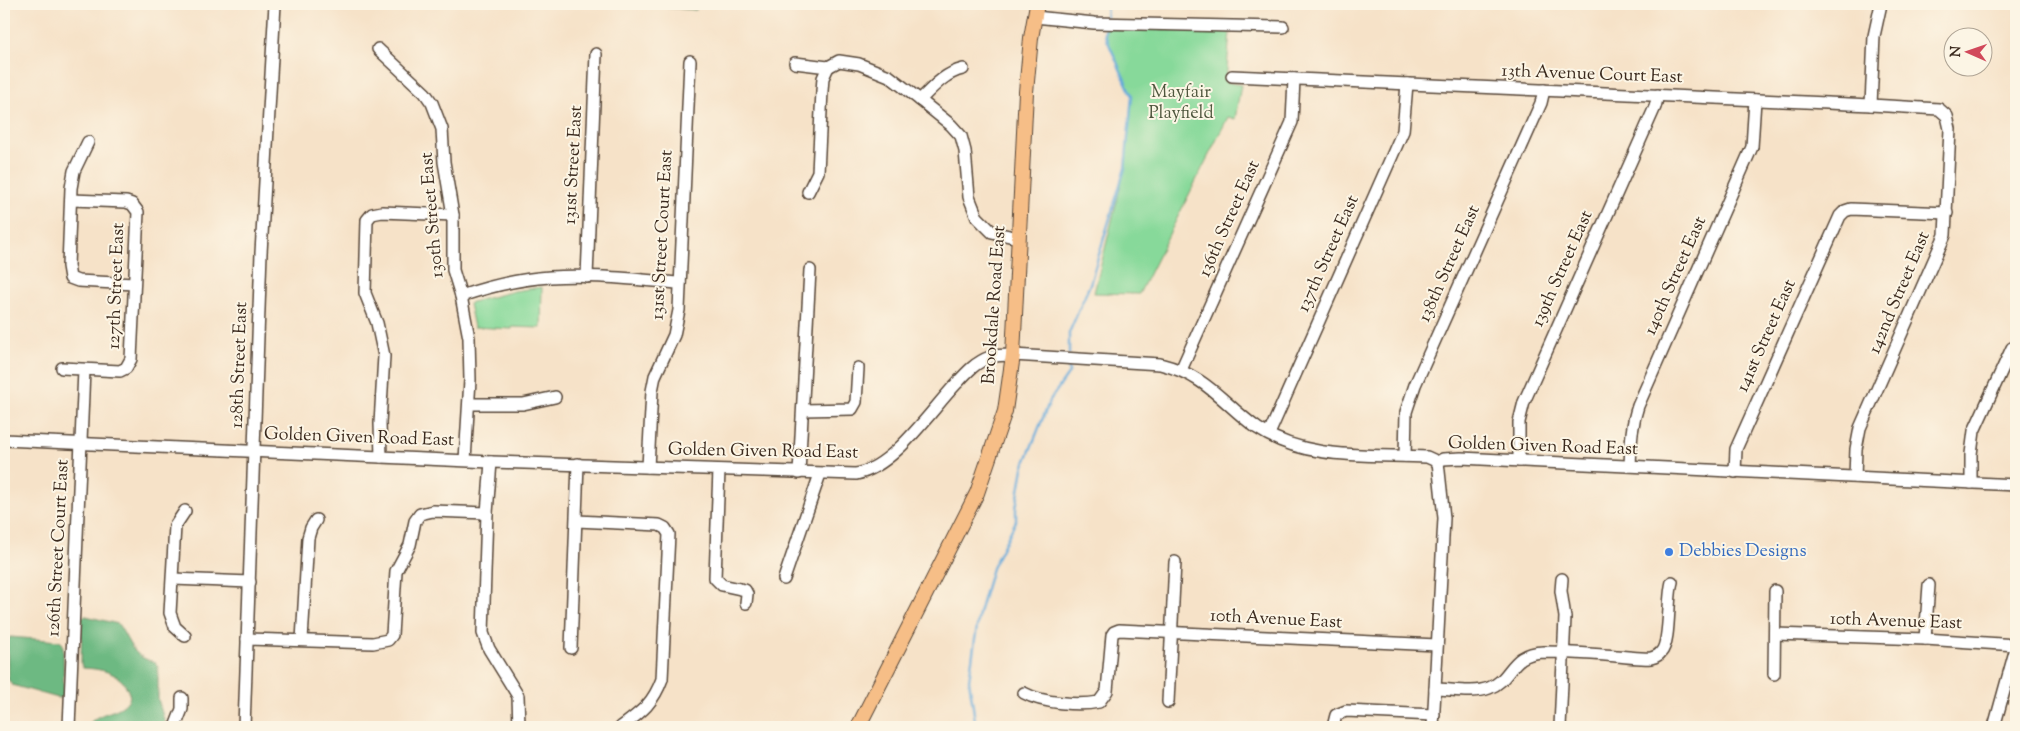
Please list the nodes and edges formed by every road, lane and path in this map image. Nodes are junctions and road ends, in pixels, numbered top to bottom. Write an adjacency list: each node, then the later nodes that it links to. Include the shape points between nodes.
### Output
1 (275, 4): 43 (street, 128th Street East, via 261,253)
2 (1881, 4): 18 (street, via 1874,36)
3 (1036, 11): 4 (street, via 1103,24); 25 (main road, Brookdale Road East, via 1026,92)
4 (1283, 27)
5 (378, 49): 24 (street, 130th Street East, via 417,84 432,103 442,129)
6 (596, 54): 27 (street, 131st Street East)
7 (690, 61): 28 (street, 131st Street Court East)
8 (795, 63): 9 (street)
9 (828, 67): 16 (street, via 840,61 875,69); 21 (street, via 823,78 818,172)
10 (963, 69): 16 (street, via 944,77)
11 (1232, 76): 12 (street, 13th Avenue Court East)
12 (1294, 79): 13 (street, 13th Avenue Court East); 36 (street, 136th Street East, via 1292,122)
13 (1407, 84): 14 (street, 13th Avenue Court East); 40 (street, 137th Street East, via 1403,131)
14 (1544, 90): 15 (street, 13th Avenue Court East); 44 (street, 138th Street East, via 1413,392 1406,412)
15 (1658, 95): 17 (street, 13th Avenue Court East); 47 (street, 139th Street East, via 1524,402 1519,422)
16 (920, 100): 25 (street, via 961,136 969,196 977,217 992,232)
17 (1755, 100): 18 (street, 13th Avenue Court East); 51 (street, 140th Street East, via 1752,147 1638,406 1631,433)
18 (1871, 104): 19 (street, 13th Avenue Court East, via 1934,108)
19 (1946, 116): 23 (street, 142nd Street East, via 1950,130)
20 (88, 142): 22 (street, via 74,171)
21 (808, 192)
22 (71, 200): 29 (street, via 70,278); 29 (street, 127th Street East, via 133,205 138,212)
23 (1947, 213): 54 (street, 141st Street East, via 1852,209 1840,216 1736,449); 57 (street, 142nd Street East, via 1941,244 1860,428)
24 (453, 215): 30 (street, 130th Street East, via 453,270); 45 (street, via 382,212 368,217 365,293 378,324 384,356)
25 (1018, 238): 32 (main road, Brookdale Road East)
26 (810, 270): 39 (street)
27 (586, 277): 28 (street); 30 (street, via 534,279 496,285)
28 (680, 283): 52 (street, 131st Street Court East, via 676,331 652,391)
29 (134, 284): 35 (street, 127th Street East, via 131,359 126,368 120,371)
30 (461, 296): 38 (street, 130th Street East, via 470,338)
31 (2012, 348): 58 (street, via 1974,431)
32 (1013, 355): 36 (street, Golden Given Road East, via 1151,362); 56 (street, Golden Given Road East, via 989,357 970,368 882,464 856,474); 94 (main road, Brookdale Road East, via 1005,411 977,493)
33 (62, 368): 35 (street)
34 (858, 368): 39 (street, via 856,402 852,409)
35 (84, 370): 42 (street, 126th Street Court East)
36 (1181, 370): 40 (street, Golden Given Road East, via 1212,389)
37 (554, 397): 38 (street, via 523,404)
38 (469, 404): 46 (street, 130th Street East)
39 (803, 410): 55 (street)
40 (1269, 434): 44 (street, Golden Given Road East, via 1298,447 1318,451)
41 (4, 440): 42 (street, Golden Given Road East)
42 (81, 444): 43 (street, Golden Given Road East); 89 (street, 126th Street Court East)
43 (255, 451): 45 (street, Golden Given Road East); 68 (street, 128th Street East)
44 (1405, 456): 49 (street, Golden Given Road East, via 1427,457)
45 (381, 457): 46 (street, Golden Given Road East)
46 (465, 460): 48 (street, Golden Given Road East)
47 (1518, 461): 49 (street, Golden Given Road East, via 1461,458); 51 (street, Golden Given Road East)
48 (491, 462): 50 (street, Golden Given Road East); 61 (street)
49 (1438, 462): 79 (street, via 1444,518)
50 (578, 464): 52 (street, Golden Given Road East); 63 (street)
51 (1630, 466): 54 (street, Golden Given Road East)
52 (648, 467): 53 (street, Golden Given Road East)
53 (719, 470): 55 (street, Golden Given Road East); 72 (street, via 715,578 722,585 745,590 748,594)
54 (1735, 472): 57 (street, Golden Given Road East)
55 (799, 473): 56 (street, Golden Given Road East)
56 (820, 474): 66 (street)
57 (1855, 477): 58 (street, Golden Given Road East)
58 (1971, 483): 59 (street, Golden Given Road East)
59 (2016, 485)
60 (185, 511): 65 (street, via 175,526)
61 (488, 513): 78 (street, via 433,511 418,516 410,545 396,571 391,639 373,643); 92 (street, via 483,633 489,649 518,696)
62 (316, 520): 78 (street, via 308,538)
63 (578, 521): 81 (street); 93 (street, via 659,525 668,532 662,674 655,697)
64 (1175, 562): 73 (street)
65 (173, 579): 68 (street); 75 (street, via 170,613 175,627)
66 (784, 579)
67 (1562, 580): 82 (street)
68 (250, 582): 76 (street, 128th Street East)
69 (1672, 582): 82 (street, via 1668,596 1666,644 1660,654 1651,658)
70 (1929, 585): 77 (street)
71 (1776, 591): 74 (street)
72 (746, 603)
73 (1172, 632): 79 (street, 10th Avenue East); 85 (street, 10th Avenue East, via 1114,632 1105,696 1099,702 1037,699); 87 (street)
74 (1775, 634): 77 (street, 10th Avenue East); 83 (street)
75 (185, 636)
76 (248, 639): 78 (street); 91 (street, 128th Street East)
77 (1924, 639): 80 (street, 10th Avenue East)
78 (302, 640)
79 (1437, 645): 84 (street)
80 (2016, 647): 98 (street)
81 (571, 648)
82 (1564, 652): 84 (street, via 1524,656 1490,688); 97 (street)
83 (1774, 674)
84 (1435, 689): 88 (street)
85 (1024, 693)
86 (182, 698): 90 (street, via 182,709)
87 (1168, 702)
88 (1434, 714): 95 (street, via 1346,711 1336,716); 96 (street)
89 (69, 727)
90 (175, 727)
91 (244, 727)
92 (519, 727)
93 (620, 727)
94 (858, 727)
95 (1333, 727)
96 (1433, 727)
97 (1560, 727)
98 (1994, 727)

